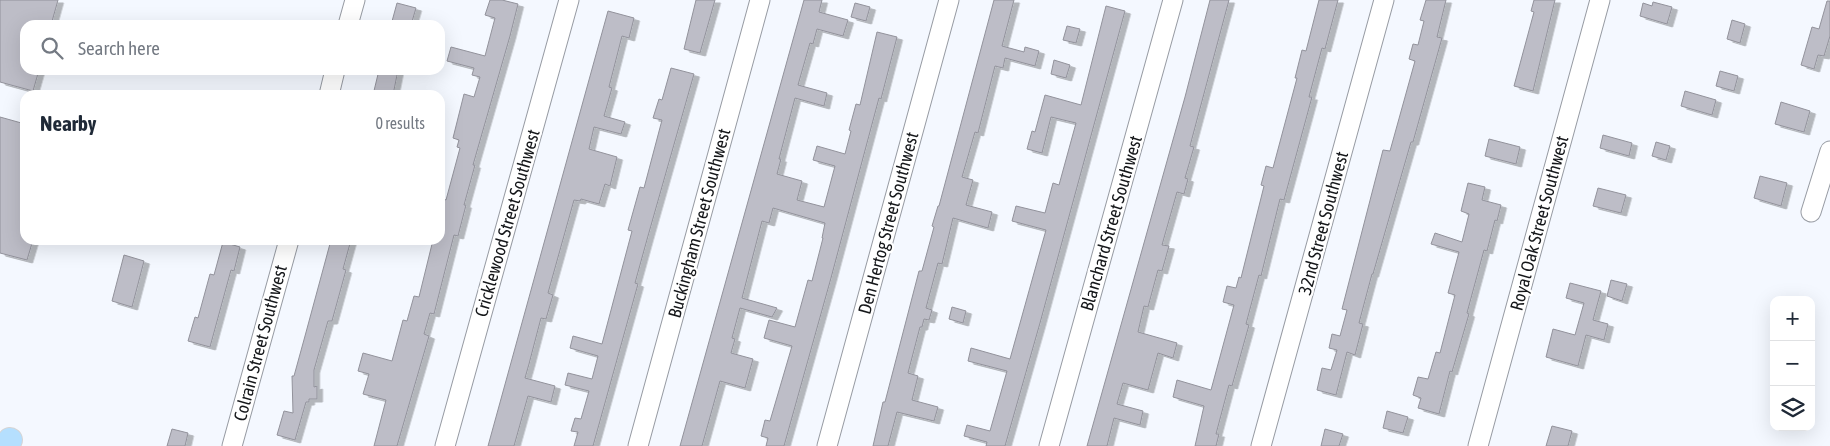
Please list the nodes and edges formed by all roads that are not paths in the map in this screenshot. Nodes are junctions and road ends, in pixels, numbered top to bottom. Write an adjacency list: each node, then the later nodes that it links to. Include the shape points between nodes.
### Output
1 (355, 0): 8 (street)
2 (569, 0): 17 (street, Cricklewood Street Southwest)
3 (760, 0): 18 (street, Buckingham Street Southwest)
4 (949, 0): 19 (street, Den Hertog Street Southwest)
5 (1174, 0): 20 (street, Blanchard Street Southwest)
6 (1384, 0): 21 (street, 32nd Street Southwest)
7 (1600, 0): 22 (street, Royal Oak Street Southwest)
8 (349, 20)
9 (335, 75): 10 (street)
10 (330, 90)
11 (1830, 151): 12 (street)
12 (1811, 212)
13 (288, 245): 16 (street, Colrain Street Southwest)
14 (5, 446): 15 (main road, via 10,440)
15 (12, 446)
16 (232, 446)
17 (445, 446)
18 (638, 446)
19 (827, 446)
20 (1048, 446)
21 (1261, 446)
22 (1478, 446)

